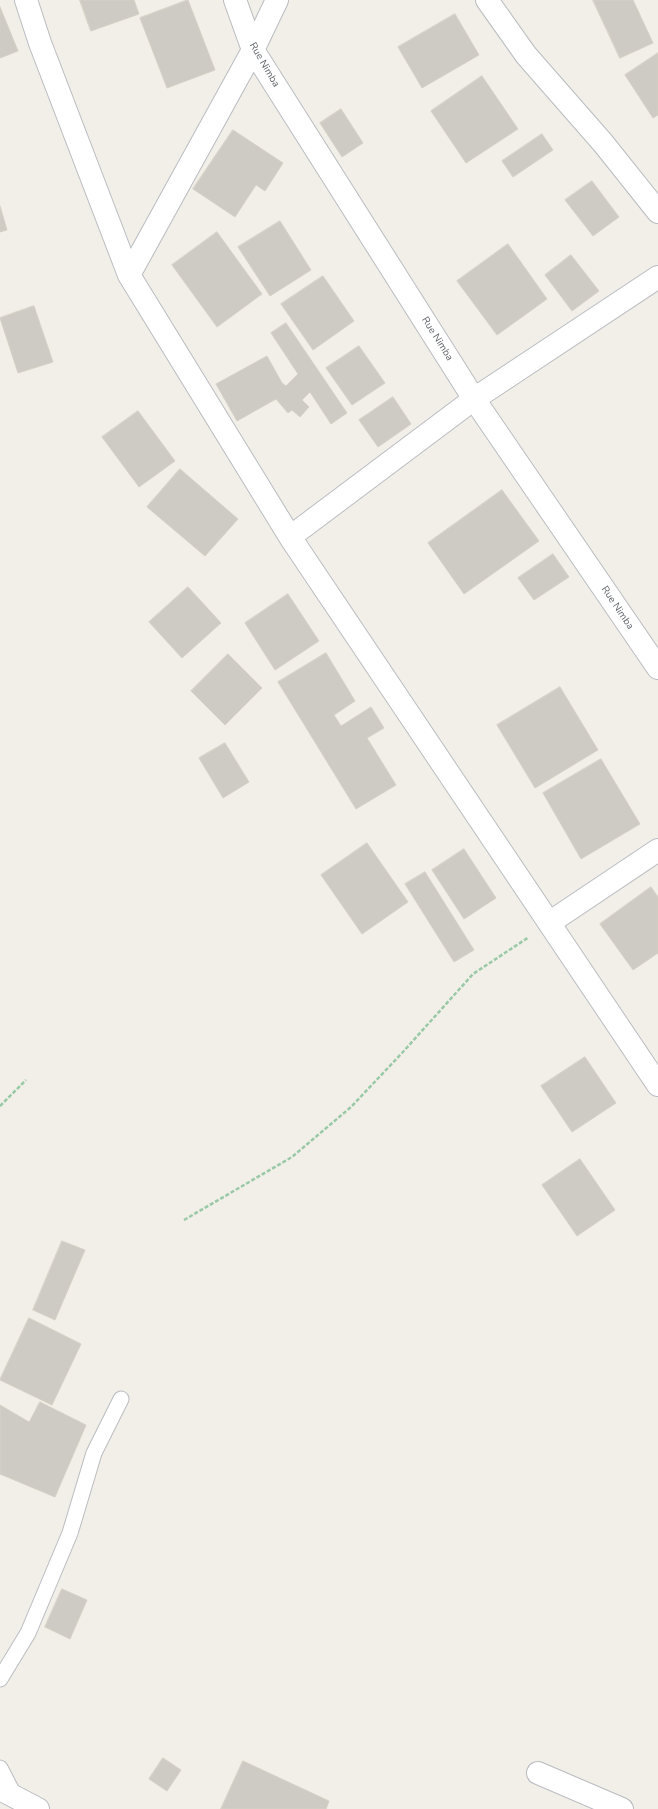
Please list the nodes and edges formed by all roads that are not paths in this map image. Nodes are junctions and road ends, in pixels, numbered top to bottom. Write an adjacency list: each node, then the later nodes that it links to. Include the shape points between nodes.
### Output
1 (26, 0): 7 (street, via 40,43)
2 (235, 0): 5 (street, Rue Nimba)
3 (277, 0): 5 (street)
4 (487, 0): 6 (street, via 526,55 603,143)
5 (253, 50): 7 (street); 9 (street, Rue Nimba)
6 (658, 212)
7 (129, 274): 10 (street)
8 (658, 277): 9 (street)
9 (474, 399): 10 (street); 11 (street, Rue Nimba)
10 (290, 537): 13 (street)
11 (658, 668)
12 (658, 850): 13 (street)
13 (549, 923): 14 (street)
14 (658, 1085)
15 (121, 1399): 16 (lane, via 94,1453 70,1533 28,1633)
16 (0, 1679)
17 (0, 1768): 19 (lane)
18 (538, 1773): 21 (street)
19 (8, 1793): 20 (street)
20 (38, 1809)
21 (622, 1809)

